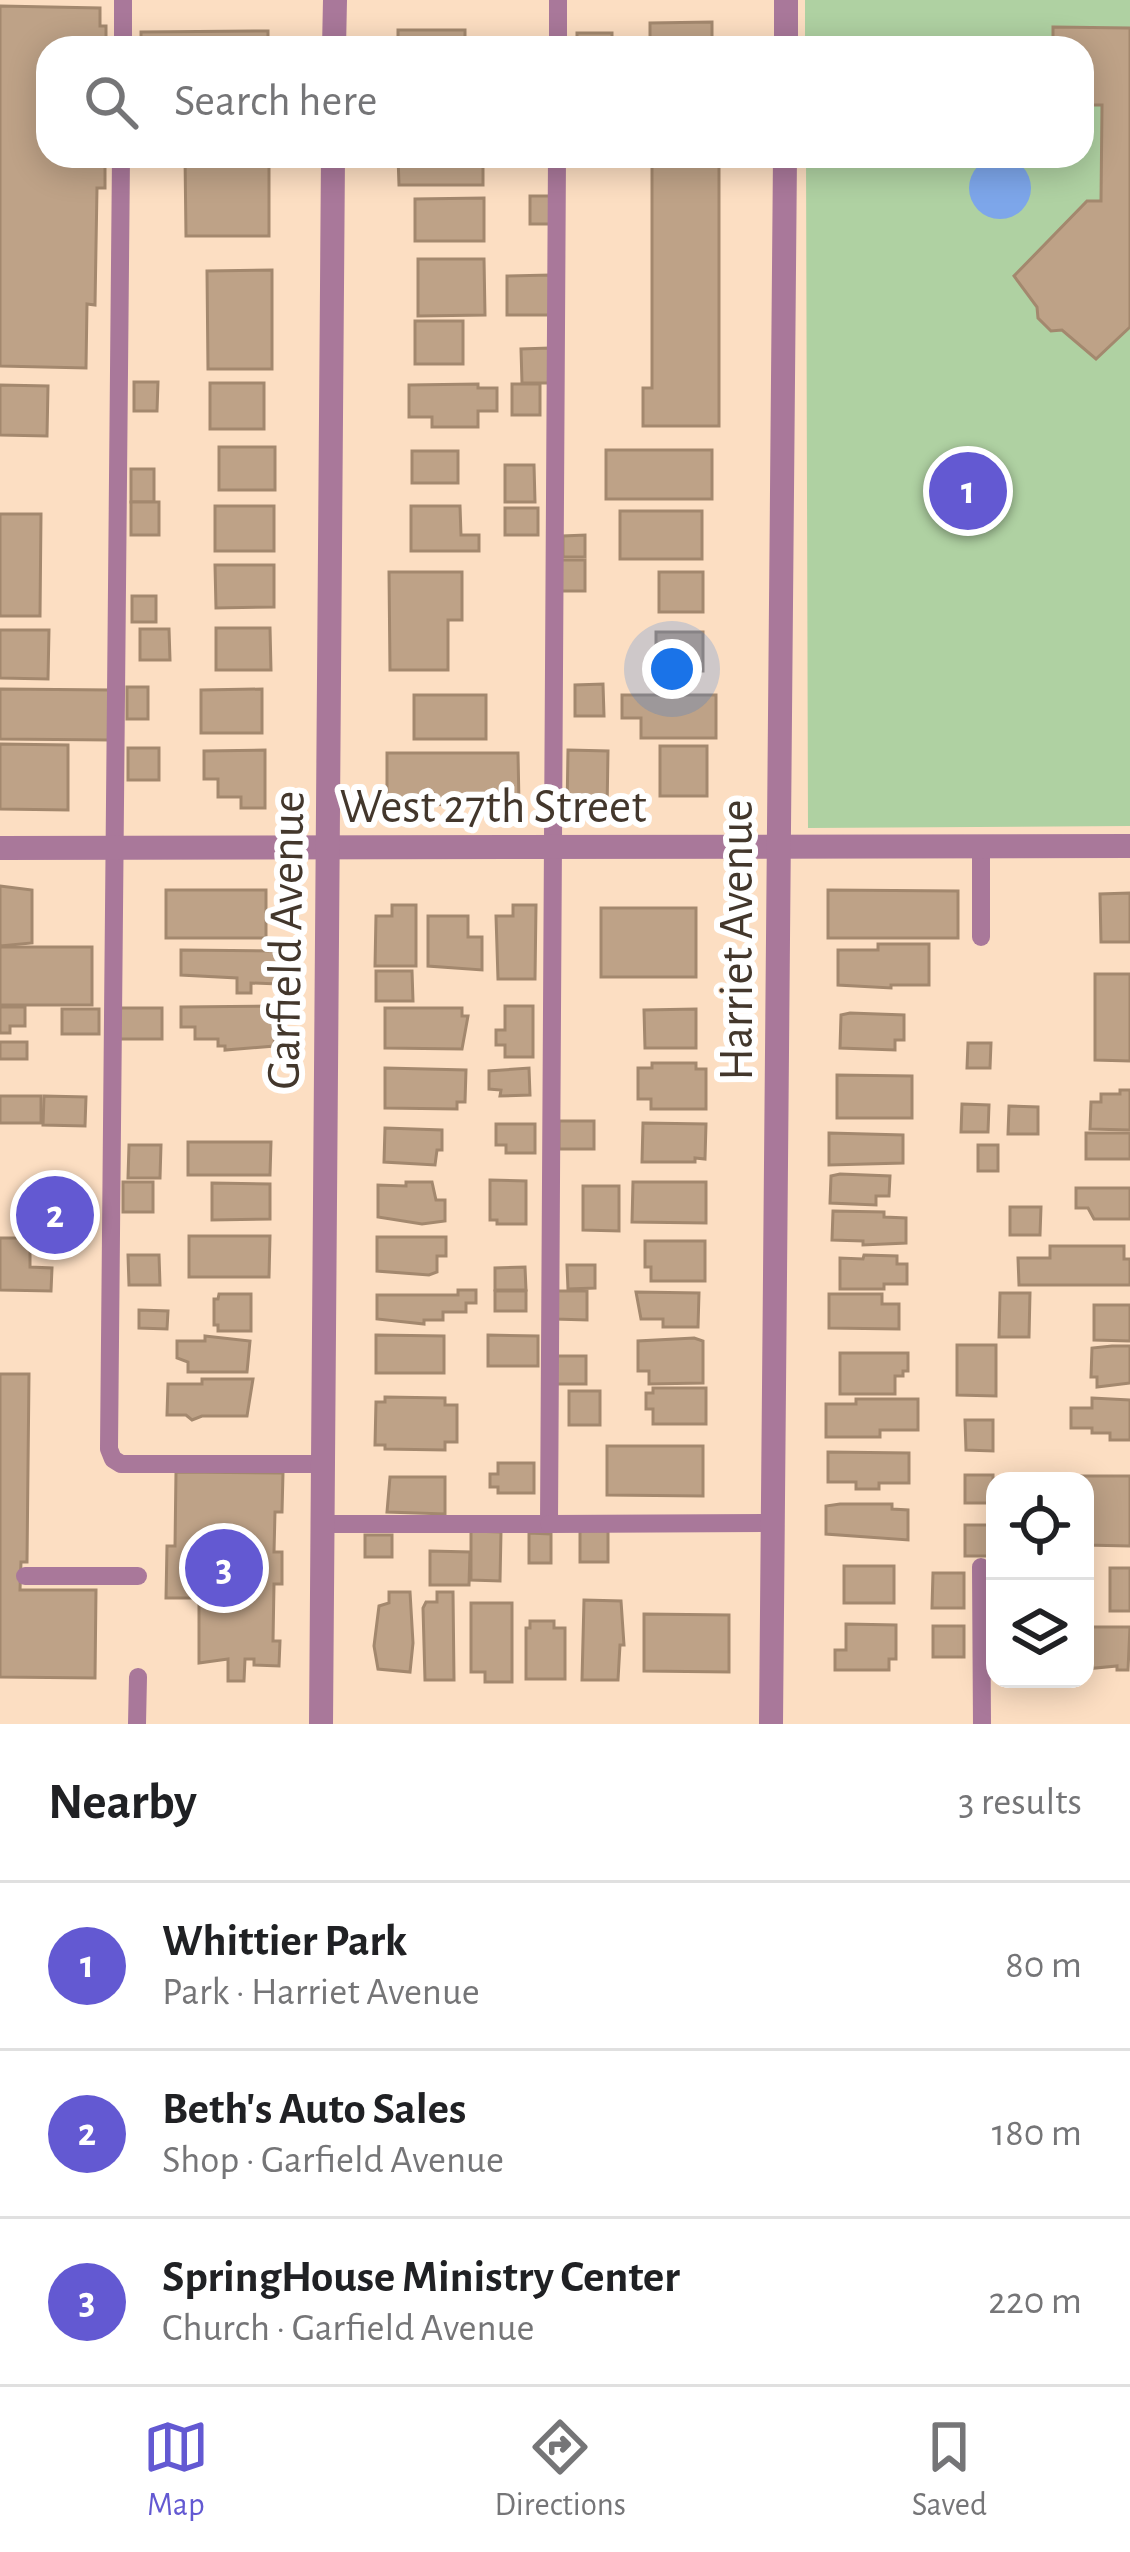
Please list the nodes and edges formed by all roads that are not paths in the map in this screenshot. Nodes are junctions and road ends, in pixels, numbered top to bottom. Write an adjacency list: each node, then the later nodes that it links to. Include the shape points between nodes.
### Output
1 (123, 0): 5 (lane)
2 (335, 0): 6 (street)
3 (558, 0): 7 (lane)
4 (786, 0): 8 (street)
5 (123, 36)
6 (334, 36)
7 (558, 36)
8 (786, 36)
9 (122, 168): 19 (lane)
10 (333, 168): 17 (street, Garfield Avenue)
11 (556, 168): 18 (lane)
12 (785, 168): 13 (street, Harriet Avenue)
13 (777, 846): 14 (street, West 27th Street); 18 (street, West 27th Street); 22 (street, Harriet Avenue)
14 (981, 846): 15 (street, West 27th Street); 20 (lane)
15 (1130, 846)
16 (0, 848): 19 (street, West 27th Street)
17 (327, 848): 18 (street, West 27th Street); 19 (street, West 27th Street); 21 (street, Garfield Avenue)
18 (550, 848): 24 (lane)
19 (112, 849): 21 (lane, via 109,1449 122,1464)
20 (981, 937)
21 (321, 1464): 23 (street, Garfield Avenue)
22 (773, 1522): 24 (lane); 31 (street, Harriet Avenue)
23 (321, 1524): 24 (lane); 30 (street, Garfield Avenue)
24 (549, 1524)
25 (981, 1567): 32 (lane)
26 (25, 1576): 27 (lane)
27 (138, 1576)
28 (138, 1677): 29 (lane)
29 (137, 1724)
30 (321, 1724)
31 (771, 1724)
32 (982, 1724)

